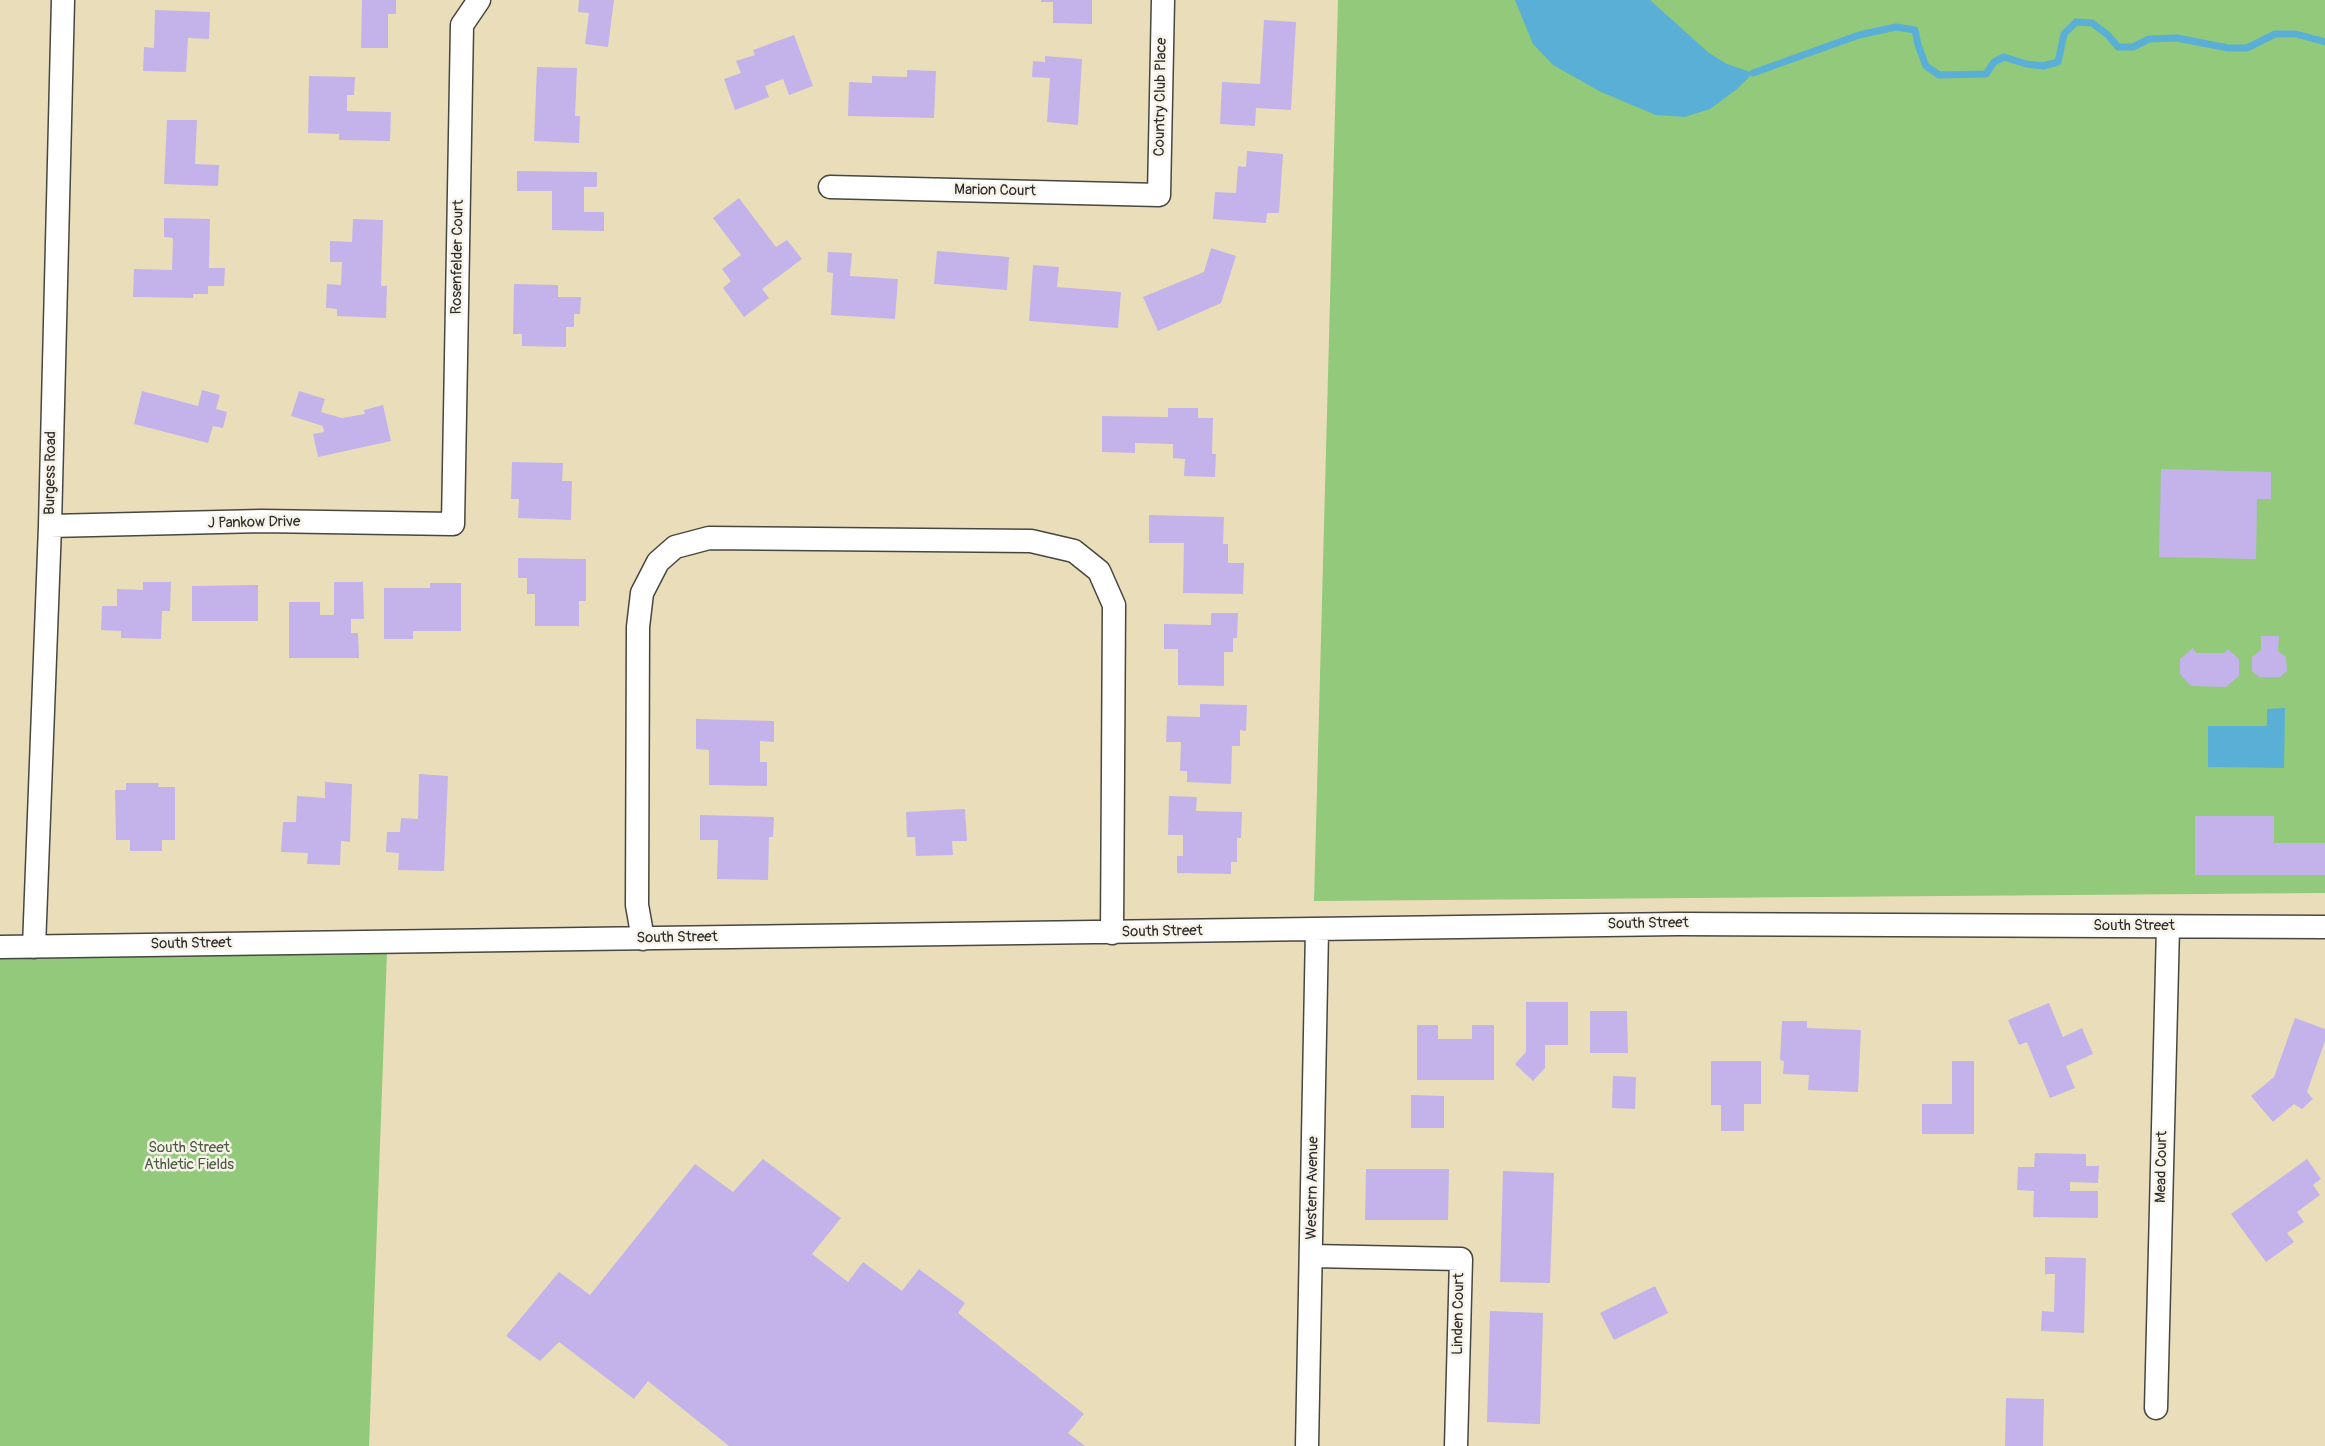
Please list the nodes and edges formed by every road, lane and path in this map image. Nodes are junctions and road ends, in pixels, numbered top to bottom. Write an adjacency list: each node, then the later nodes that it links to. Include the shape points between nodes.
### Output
1 (63, 0): 7 (street, Burgess Road)
2 (479, 0): 6 (street, Rosenfelder Court, via 462,25)
3 (1163, 0): 5 (street, Country Club Place)
4 (830, 187): 5 (street, Marion Court)
5 (1159, 195)
6 (453, 519): 7 (street, J Pankow Drive, via 453,524 262,521)
7 (50, 526): 14 (street, Burgess Road)
8 (2168, 927): 9 (street, South Street); 10 (street, South Street, via 1678,924); 16 (street, Mead Court)
9 (2325, 927)
10 (1317, 930): 11 (street, South Street); 15 (street, Western Avenue)
11 (1112, 933): 12 (street, South Street); 12 (street, via 1114,605 1100,571 1074,551 1031,541 709,537 675,547 658,562 642,592 638,627 637,905)
12 (643, 939): 14 (street, South Street)
13 (0, 947): 14 (street, South Street)
14 (34, 947)
15 (1312, 1256): 17 (street, Western Avenue); 18 (street, Linden Court, via 1461,1259)
16 (2156, 1408)
17 (1307, 1446)
18 (1456, 1446)

